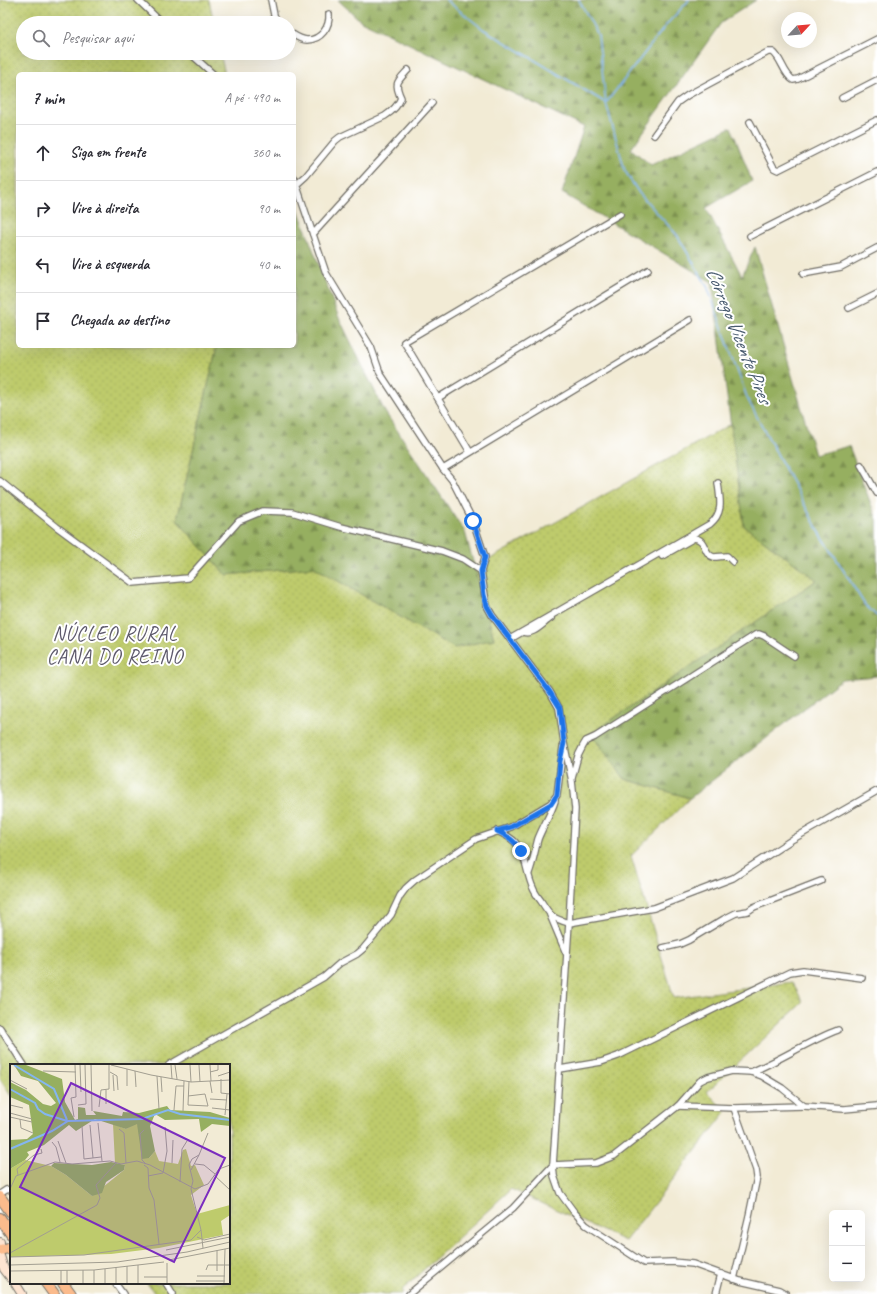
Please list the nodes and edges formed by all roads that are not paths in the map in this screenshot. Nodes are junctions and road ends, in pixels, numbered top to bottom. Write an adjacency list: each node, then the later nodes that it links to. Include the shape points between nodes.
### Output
1 (138, 0): 4 (street)
2 (271, 0): 5 (street)
3 (329, 14): 6 (street, via 330,21 321,35 306,40)
4 (155, 16)
5 (274, 16)
6 (296, 36)
7 (877, 39): 16 (street, via 793,80 788,77 776,55 768,52 678,102)
8 (197, 60): 10 (street)
9 (408, 70): 18 (street, via 396,84 400,98 391,112 340,137)
10 (211, 72)
11 (877, 80): 12 (street)
12 (842, 98)
13 (432, 102): 20 (street)
14 (877, 120): 15 (street, via 778,170 774,168)
15 (750, 122)
16 (654, 135)
17 (877, 172): 21 (street)
18 (296, 185): 20 (street)
19 (620, 214): 28 (street, via 404,342)
20 (313, 234): 31 (street, via 326,273 371,347 380,373)
21 (750, 236)
22 (877, 248): 24 (street, via 840,267)
23 (648, 270): 28 (street)
24 (803, 274)
25 (877, 294): 26 (street)
26 (849, 308)
27 (690, 320): 29 (street)
28 (438, 398): 29 (street)
29 (470, 452): 31 (street)
30 (861, 465): 34 (street)
31 (443, 469): 36 (street, via 452,480 473,521 485,557)
32 (0, 481): 36 (street, via 133,583 188,578 239,521 263,511 292,512 341,527 442,551 463,559)
33 (718, 483): 37 (street, via 720,510 717,518 710,524)
34 (877, 493)
35 (733, 562): 37 (street, via 727,556 711,556 702,541 694,538 549,619 534,631)
36 (481, 571): 38 (street, via 487,606)
37 (523, 632): 38 (street)
38 (510, 638): 40 (street, via 560,708)
39 (794, 656): 41 (street, via 764,636 754,635 586,741 578,756)
40 (564, 743): 41 (street); 43 (street)
41 (572, 781): 48 (street, via 575,809)
42 (877, 791): 48 (street, via 793,839 733,878 654,908)
43 (557, 795): 44 (street, via 551,804 535,814 511,827); 45 (street, via 538,840)
44 (497, 831): 45 (street, via 516,843); 55 (street, via 476,839 415,880 400,896 391,915 357,954 340,963 324,977)
45 (529, 874): 47 (street, via 533,888)
46 (821, 881): 49 (street, via 724,919 680,944)
47 (550, 915): 48 (street); 50 (street)
48 (570, 923): 50 (street)
49 (663, 948)
50 (567, 956): 56 (street)
51 (862, 978): 56 (street, via 803,970 790,972 618,1056 601,1062)
52 (0, 1028): 54 (street)
53 (838, 1030): 57 (street)
54 (23, 1064)
55 (171, 1064)
56 (560, 1069): 62 (street)
57 (751, 1072): 58 (street, via 732,1071 708,1077 700,1081); 59 (street, via 782,1088)
58 (678, 1106): 61 (street); 62 (street, via 614,1156 596,1163)
59 (804, 1106): 60 (street, via 844,1109); 61 (street)
60 (877, 1106)
61 (734, 1108): 76 (street, via 757,1177)
62 (554, 1165): 74 (street, via 554,1176 564,1200 586,1225 614,1244 644,1263 693,1264); 87 (street, via 513,1208)
63 (10, 1189): 64 (street)
64 (0, 1195): 65 (highway)
65 (10, 1210)
66 (0, 1218): 67 (highway)
67 (10, 1233)
68 (0, 1242): 69 (main road)
69 (0, 1246)
70 (10, 1249): 71 (highway)
71 (0, 1250)
72 (0, 1256): 73 (main road)
73 (2, 1267): 75 (main road)
74 (721, 1274): 76 (street); 88 (street)
75 (10, 1277)
76 (734, 1279): 89 (street)
77 (16, 1284): 82 (main road)
78 (47, 1284): 83 (highway)
79 (64, 1284): 84 (highway)
80 (116, 1284): 85 (street)
81 (167, 1284): 86 (street)
82 (22, 1294)
83 (54, 1294)
84 (71, 1294)
85 (123, 1294)
86 (173, 1294)
87 (409, 1294)
88 (716, 1294)
89 (786, 1294)

